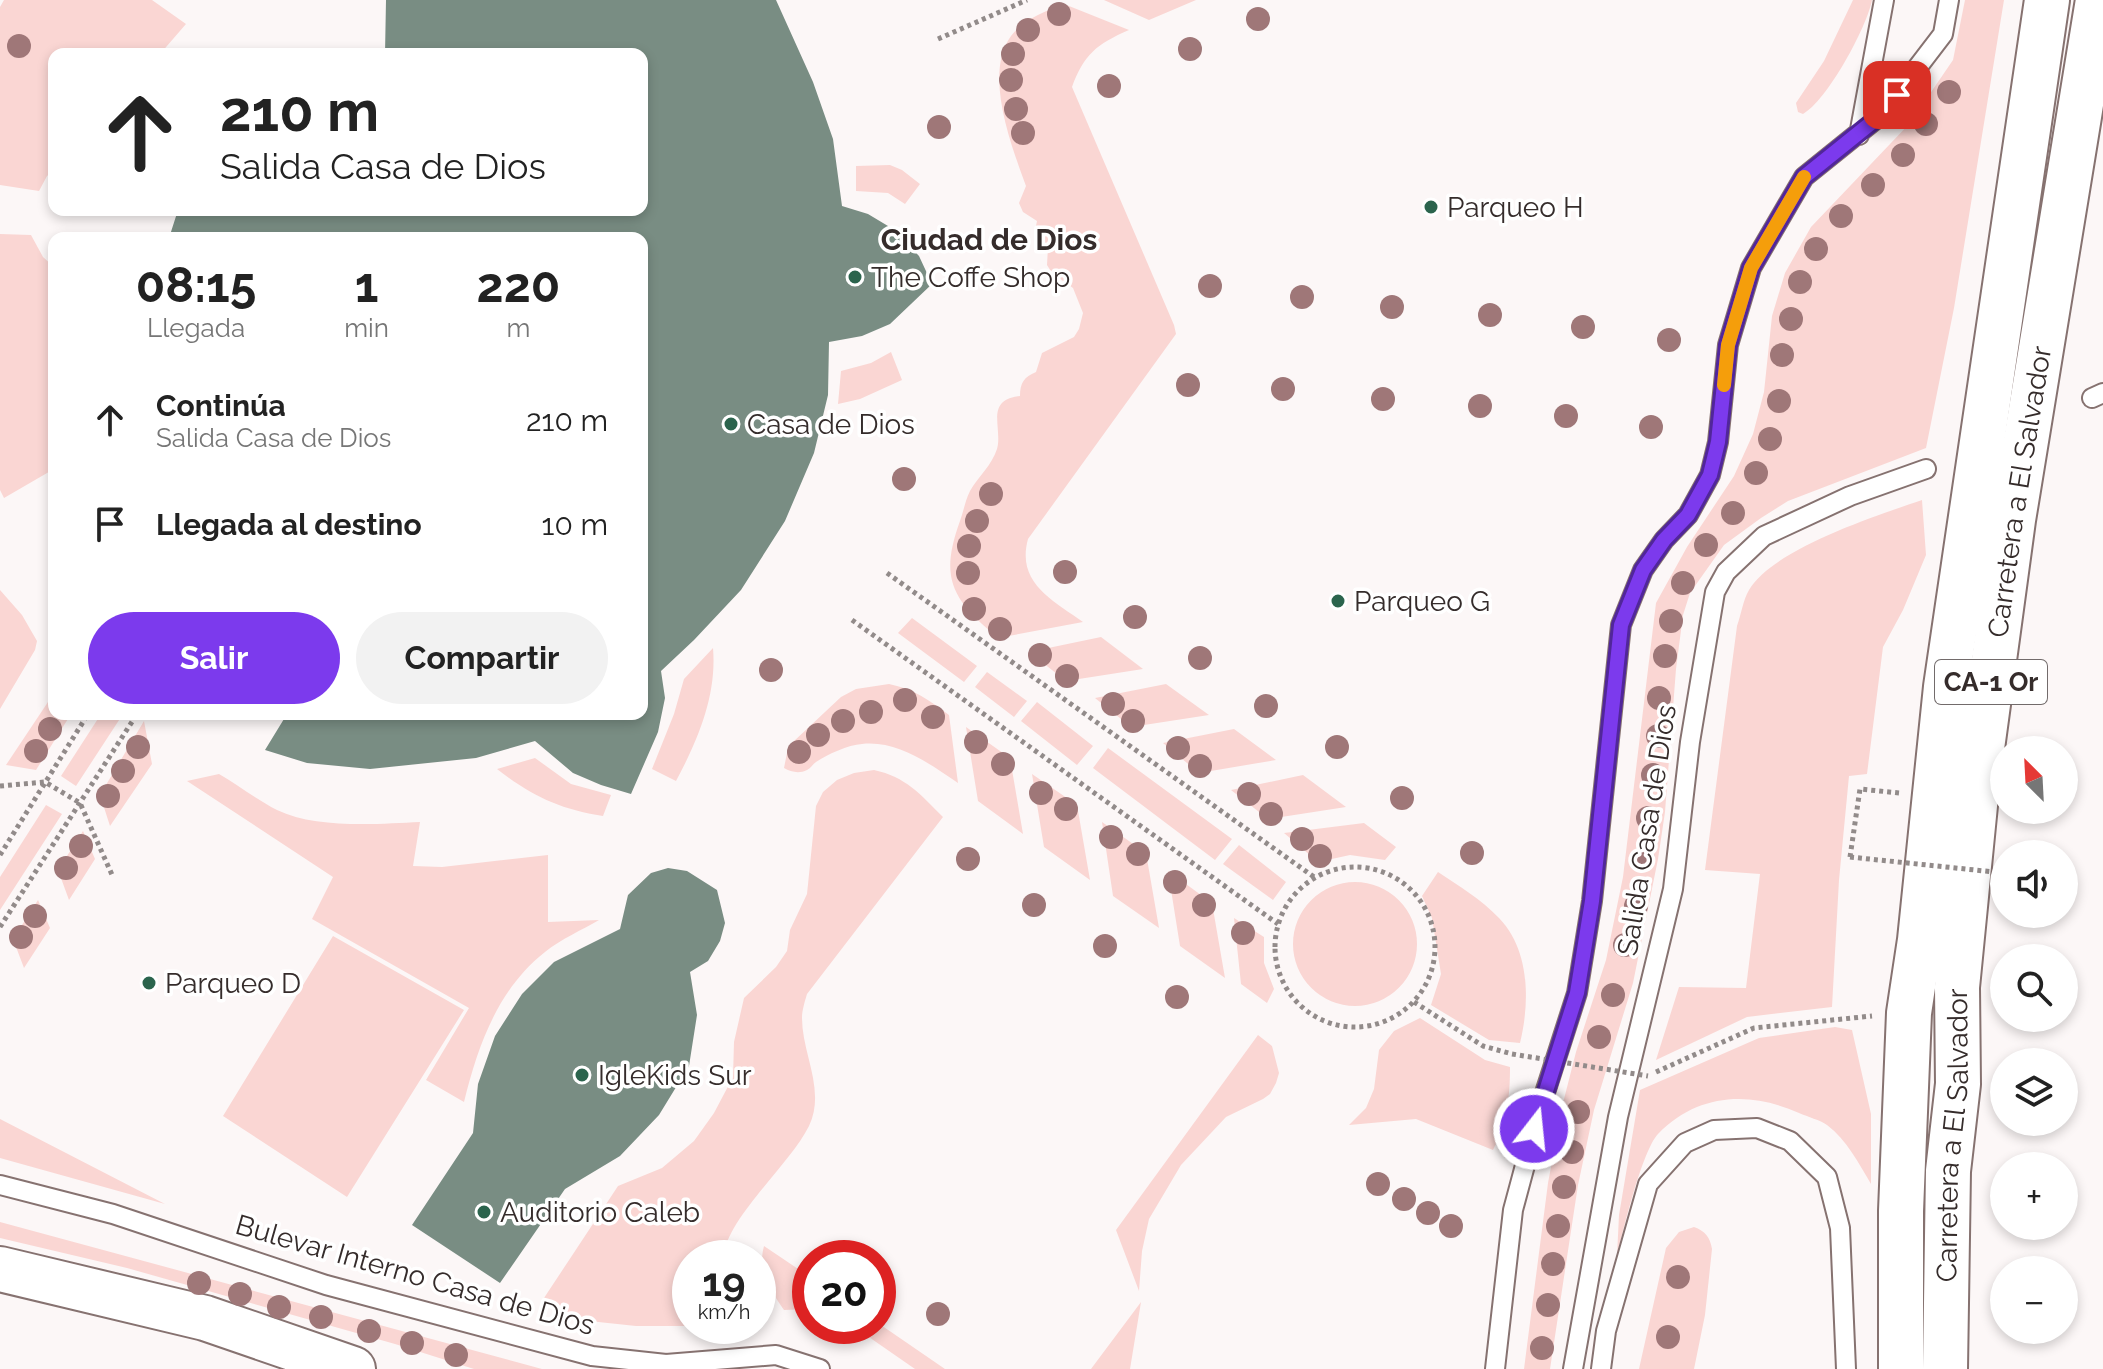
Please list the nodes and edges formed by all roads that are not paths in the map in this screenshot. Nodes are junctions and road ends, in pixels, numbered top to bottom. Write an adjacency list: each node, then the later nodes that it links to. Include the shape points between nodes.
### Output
1 (1884, 0): 5 (lane)
2 (1949, 0): 5 (lane, via 1943,34 1881,115)
3 (2047, 0): 15 (main road, Carretera a El Salvador / CA-1 Or, via 1949,659 1909,1013)
4 (2098, 5): 16 (main road, Carretera a El Salvador / CA-1 Or, via 2013,520 1977,785 1957,987 1958,1084 1948,1171)
5 (1859, 135): 11 (lane, via 1804,177 1751,268 1728,345 1710,475 1688,515 1643,570 1621,625 1577,993 1513,1210)
6 (1926, 469): 12 (lane, Salida Casa de Dios, via 1850,496 1764,536 1726,572 1715,592 1673,889 1620,1104)
7 (0, 1185): 10 (lane, Bulevar Interno Casa de Dios, via 113,1214 326,1285 592,1356 666,1364 776,1355)
8 (0, 1269): 9 (main road, via 205,1318)
9 (353, 1369)
10 (820, 1369)
11 (1495, 1369)
12 (1573, 1369)
13 (1601, 1369): 14 (lane, via 1606,1331 1648,1184 1685,1143 1714,1130 1757,1128 1790,1141 1827,1177 1840,1228)
14 (1846, 1369)
15 (1901, 1369)
16 (1945, 1369)

